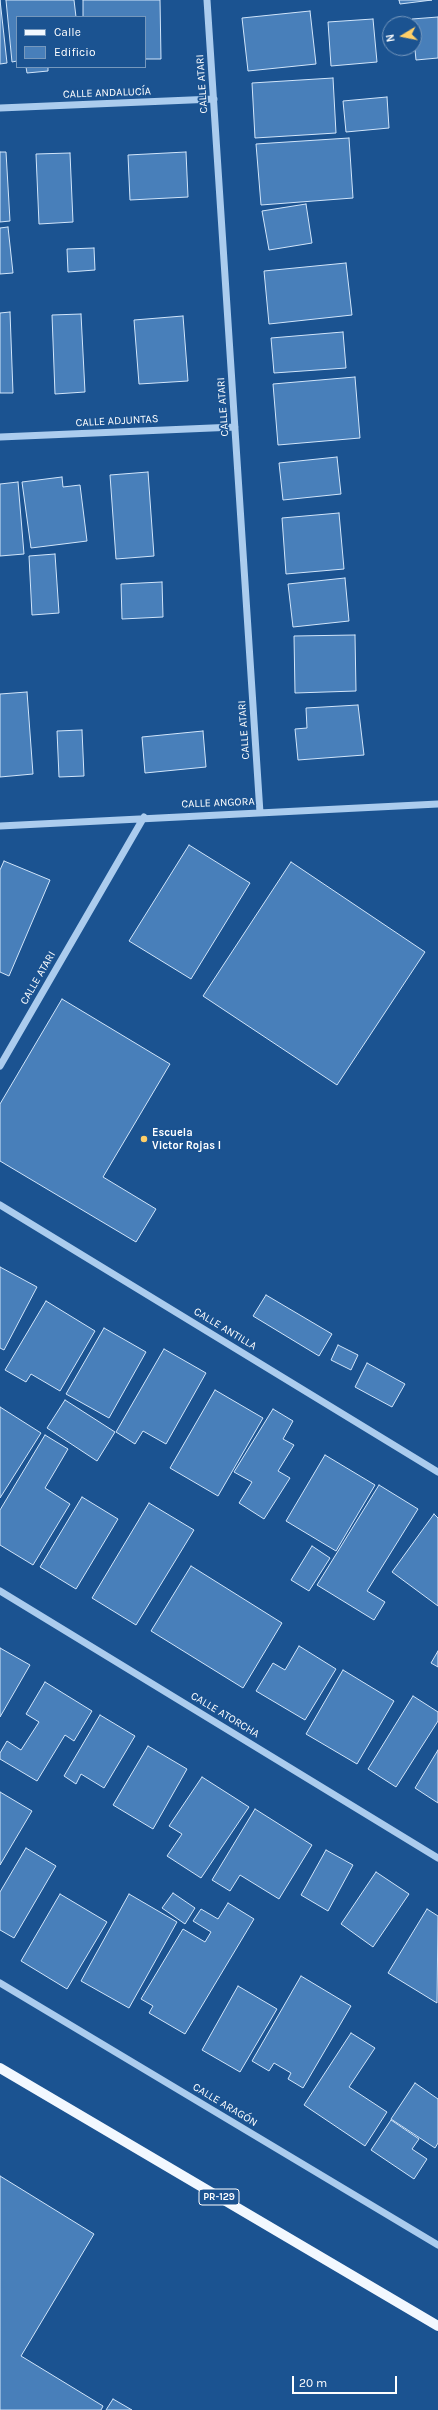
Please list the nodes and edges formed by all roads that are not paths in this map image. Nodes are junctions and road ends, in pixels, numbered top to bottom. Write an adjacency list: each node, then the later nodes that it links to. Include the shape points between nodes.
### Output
1 (207, 0): 2 (street, CALLE ATARI)
2 (214, 99): 3 (street, CALLE ANDALUCÍA); 4 (street, CALLE ATARI)
3 (0, 108)
4 (235, 427): 5 (street, CALLE ADJUNTAS); 7 (street, CALLE ATARI)
5 (0, 437)
6 (438, 804): 7 (street, CALLE ANGORA)
7 (260, 812): 8 (street, CALLE ANGORA)
8 (144, 817): 9 (street, CALLE ANGORA); 10 (street, CALLE ATARI)
9 (0, 826)
10 (0, 1066)
11 (0, 1205): 12 (street, CALLE ANTILLA)
12 (438, 1472)
13 (0, 1591): 14 (street, CALLE ATORCHA)
14 (438, 1858)
15 (0, 1983): 17 (street, CALLE ARAGÓN)
16 (0, 2068): 18 (main road, PR-129)
17 (438, 2246)
18 (438, 2326)

